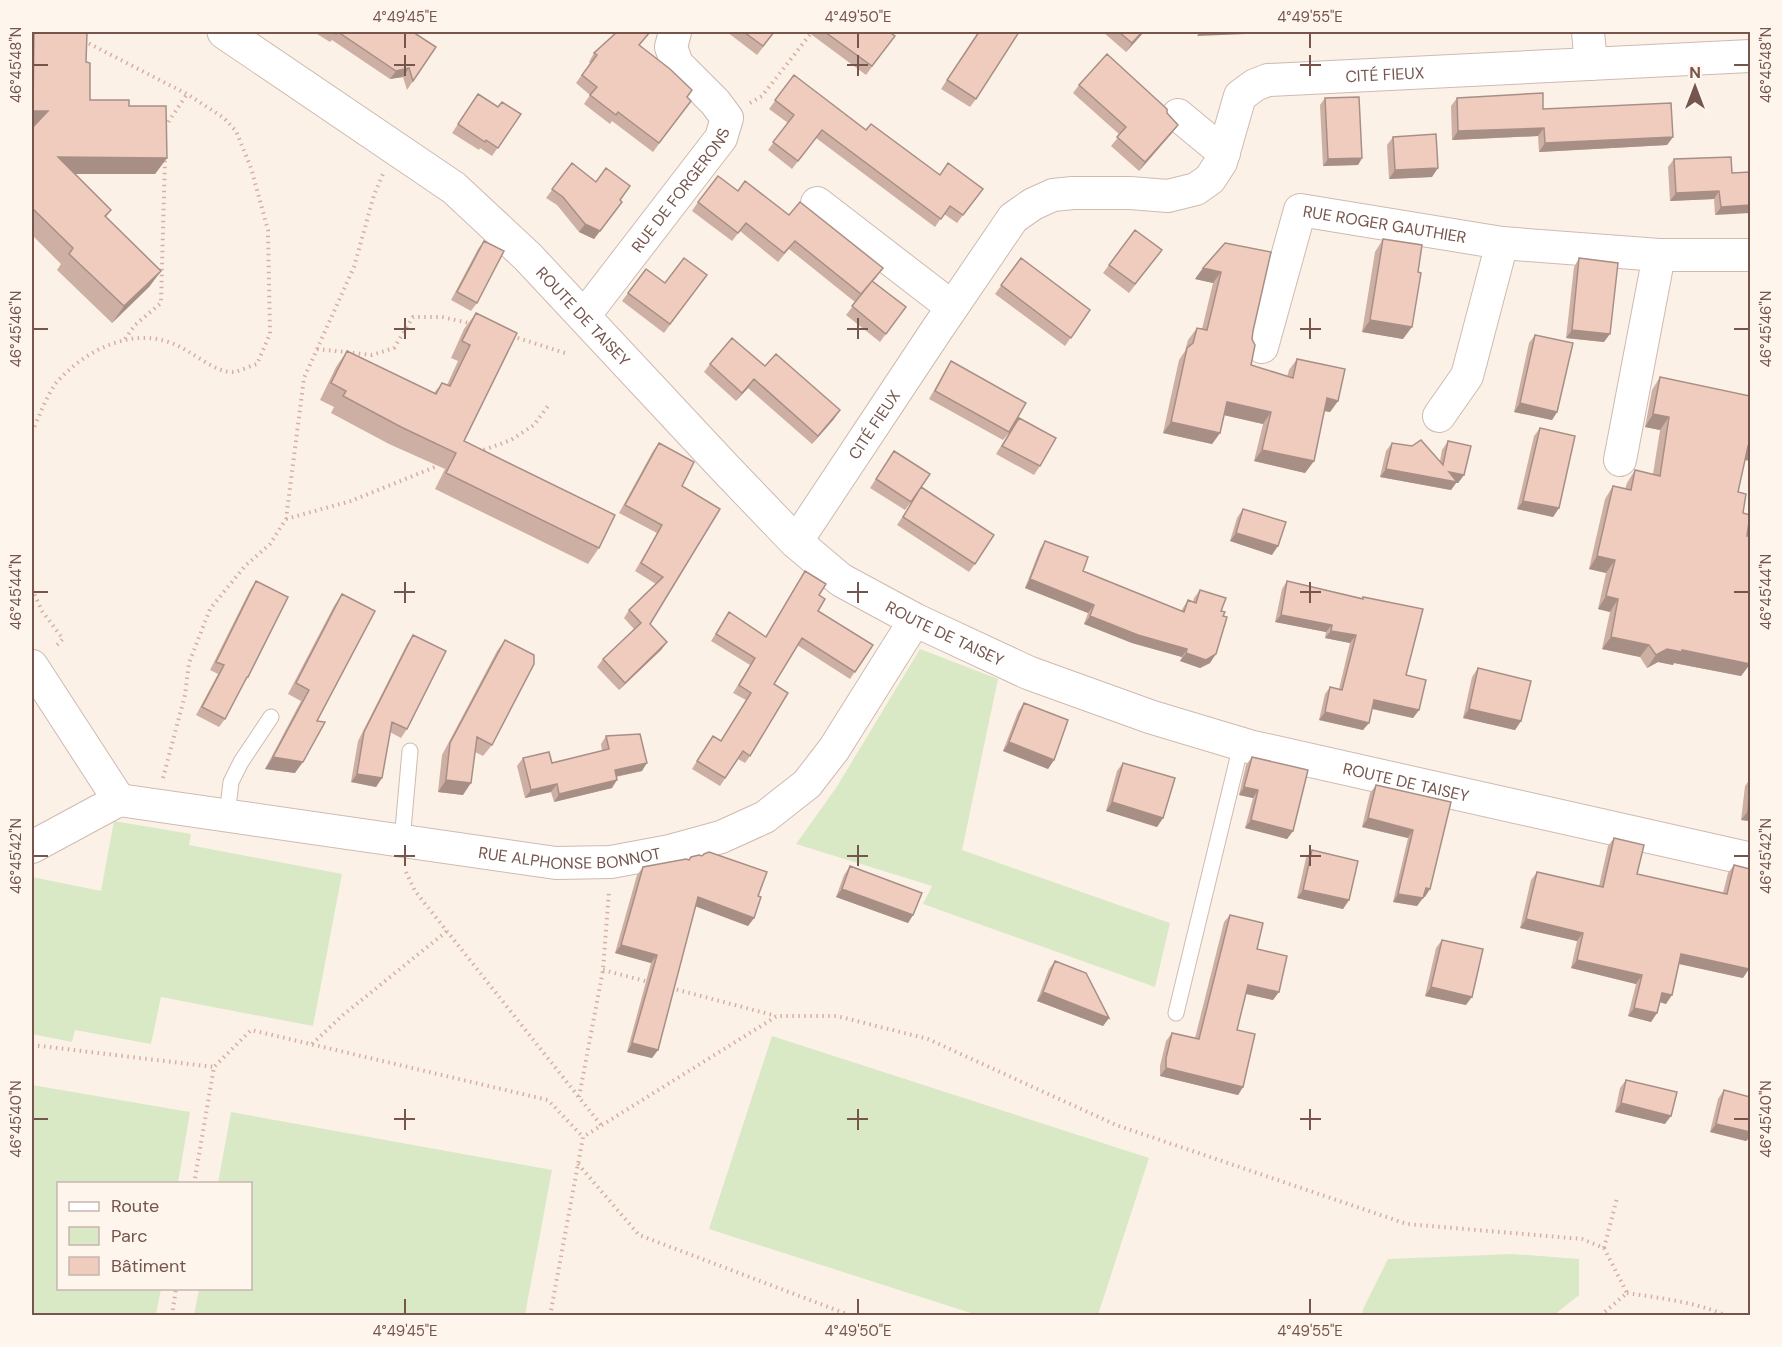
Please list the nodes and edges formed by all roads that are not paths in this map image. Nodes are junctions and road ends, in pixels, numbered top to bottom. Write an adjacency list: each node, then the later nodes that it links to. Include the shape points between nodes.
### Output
1 (224, 32): 15 (street, ROUTE DE TAISEY, via 454,188)
2 (675, 32): 15 (street, RUE DE FORGERONS, via 671,47 677,64 727,118 721,138)
3 (1588, 32): 7 (street)
4 (1744, 32): 5 (street)
5 (1750, 48)
6 (1750, 56): 7 (street, CITÉ FIEUX)
7 (1591, 64): 9 (street, CITÉ FIEUX, via 1268,80 1240,96)
8 (1178, 115): 9 (street)
9 (1224, 153): 14 (street, CITÉ FIEUX, via 1210,179 1196,189 1168,196 1073,193 1053,195 1033,204 1013,218)
10 (817, 204): 14 (street)
11 (1502, 243): 12 (street, RUE ROGER GAUTHIER); 16 (street, RUE ROGER GAUTHIER, via 1300,210); 17 (street, via 1467,376)
12 (1659, 255): 13 (street, RUE ROGER GAUTHIER); 18 (street)
13 (1750, 255)
14 (951, 307): 19 (street, CITÉ FIEUX)
15 (584, 316): 19 (street, ROUTE DE TAISEY)
16 (1262, 347)
17 (1439, 416)
18 (1620, 460)
19 (796, 542): 20 (street, ROUTE DE TAISEY, via 841,580)
20 (915, 620): 23 (street, ROUTE DE TAISEY, via 1029,673); 27 (street, RUE ALPHONSE BONNOT, via 834,749 807,784 765,817 721,837 611,862 556,863)
21 (33, 668): 25 (street)
22 (271, 717): 26 (lane, via 231,782)
23 (1241, 745): 29 (street, ROUTE DE TAISEY); 30 (lane)
24 (410, 751): 27 (lane)
25 (119, 800): 26 (street, RUE ALPHONSE BONNOT); 28 (street)
26 (227, 816): 27 (street, RUE ALPHONSE BONNOT)
27 (395, 840)
28 (32, 847)
29 (1750, 859)
30 (1176, 1013)

